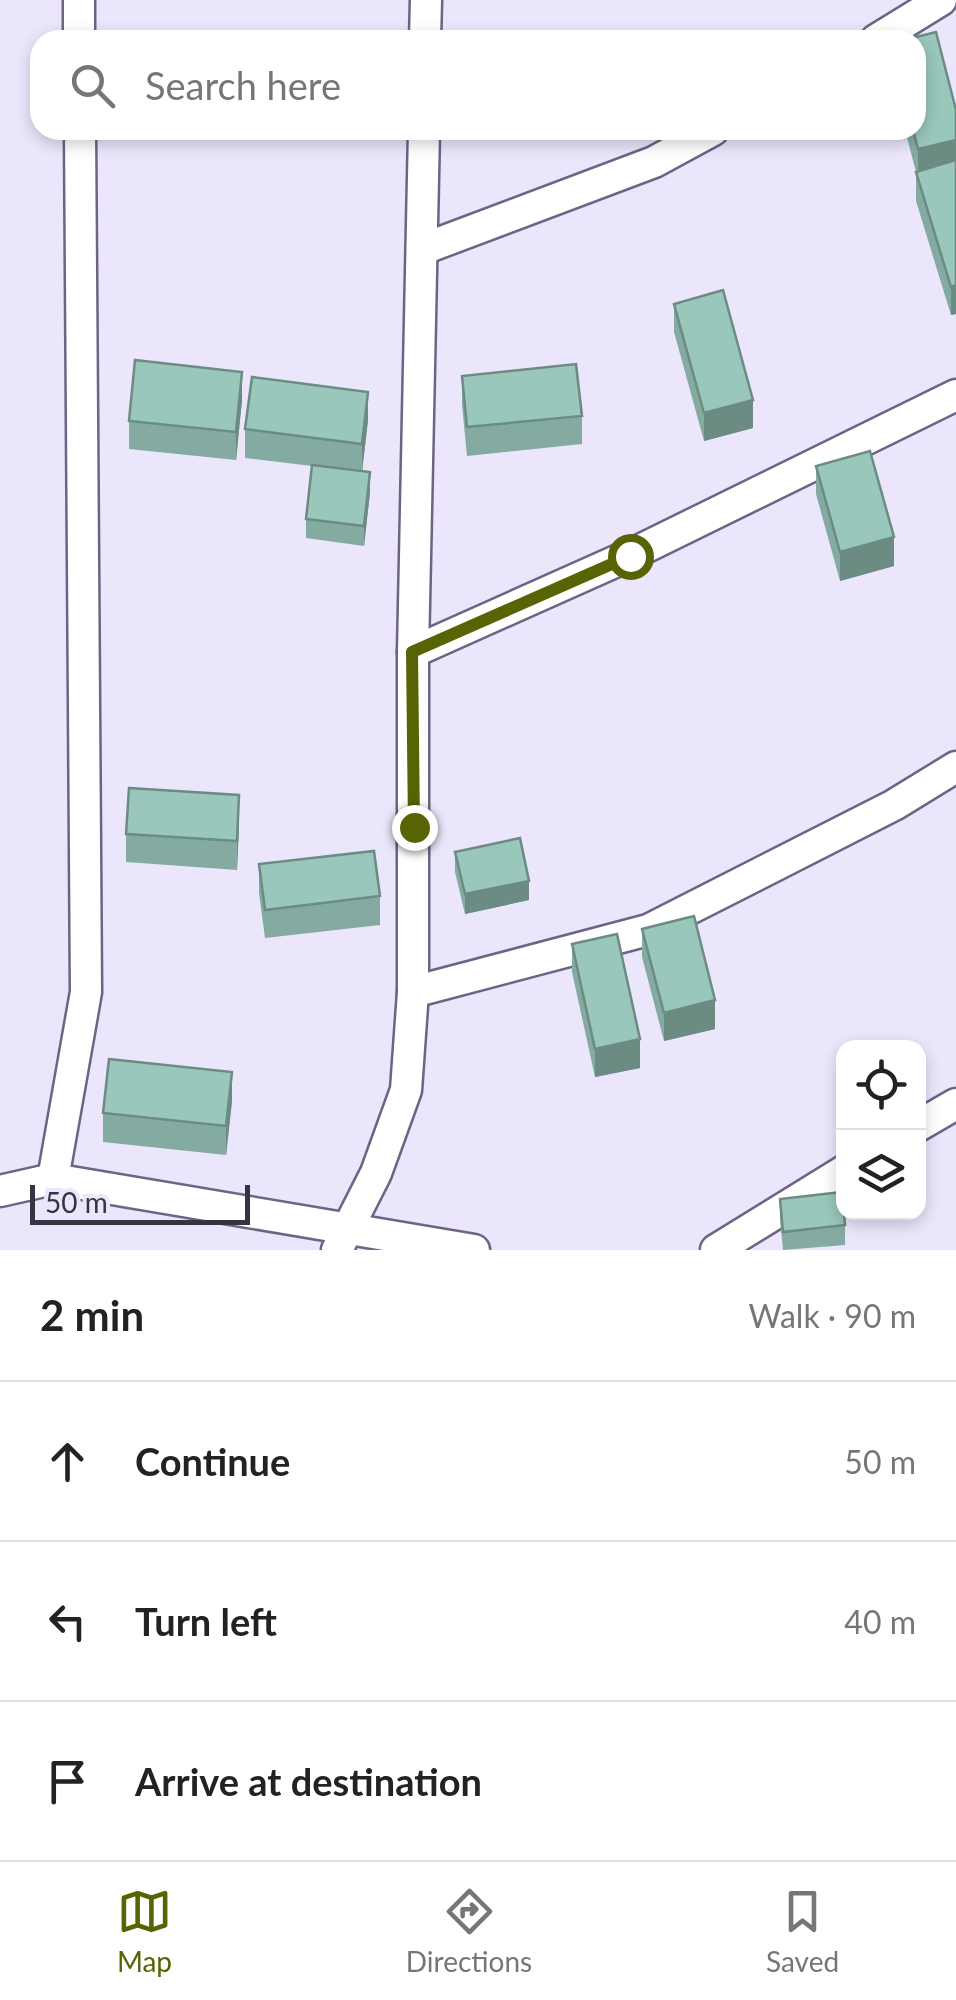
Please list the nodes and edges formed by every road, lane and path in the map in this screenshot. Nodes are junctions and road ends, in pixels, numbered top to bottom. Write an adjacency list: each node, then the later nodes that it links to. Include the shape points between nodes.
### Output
1 (79, 0): 4 (street)
2 (426, 0): 5 (street)
3 (941, 0): 6 (street)
4 (80, 30)
5 (426, 30)
6 (892, 30)
7 (80, 140): 18 (street, via 86,992)
8 (424, 140): 10 (street)
9 (694, 140): 10 (street, via 654,162)
10 (423, 250): 12 (street)
11 (956, 395): 12 (street, via 630,556)
12 (412, 652): 14 (street)
13 (956, 767): 14 (street, via 648,930)
14 (413, 992): 20 (street, via 406,1090)
15 (956, 1104): 16 (street)
16 (926, 1121)
17 (836, 1176): 22 (street)
18 (53, 1179): 19 (street); 20 (street)
19 (0, 1190)
20 (343, 1240): 21 (street)
21 (474, 1250)
22 (716, 1250)

